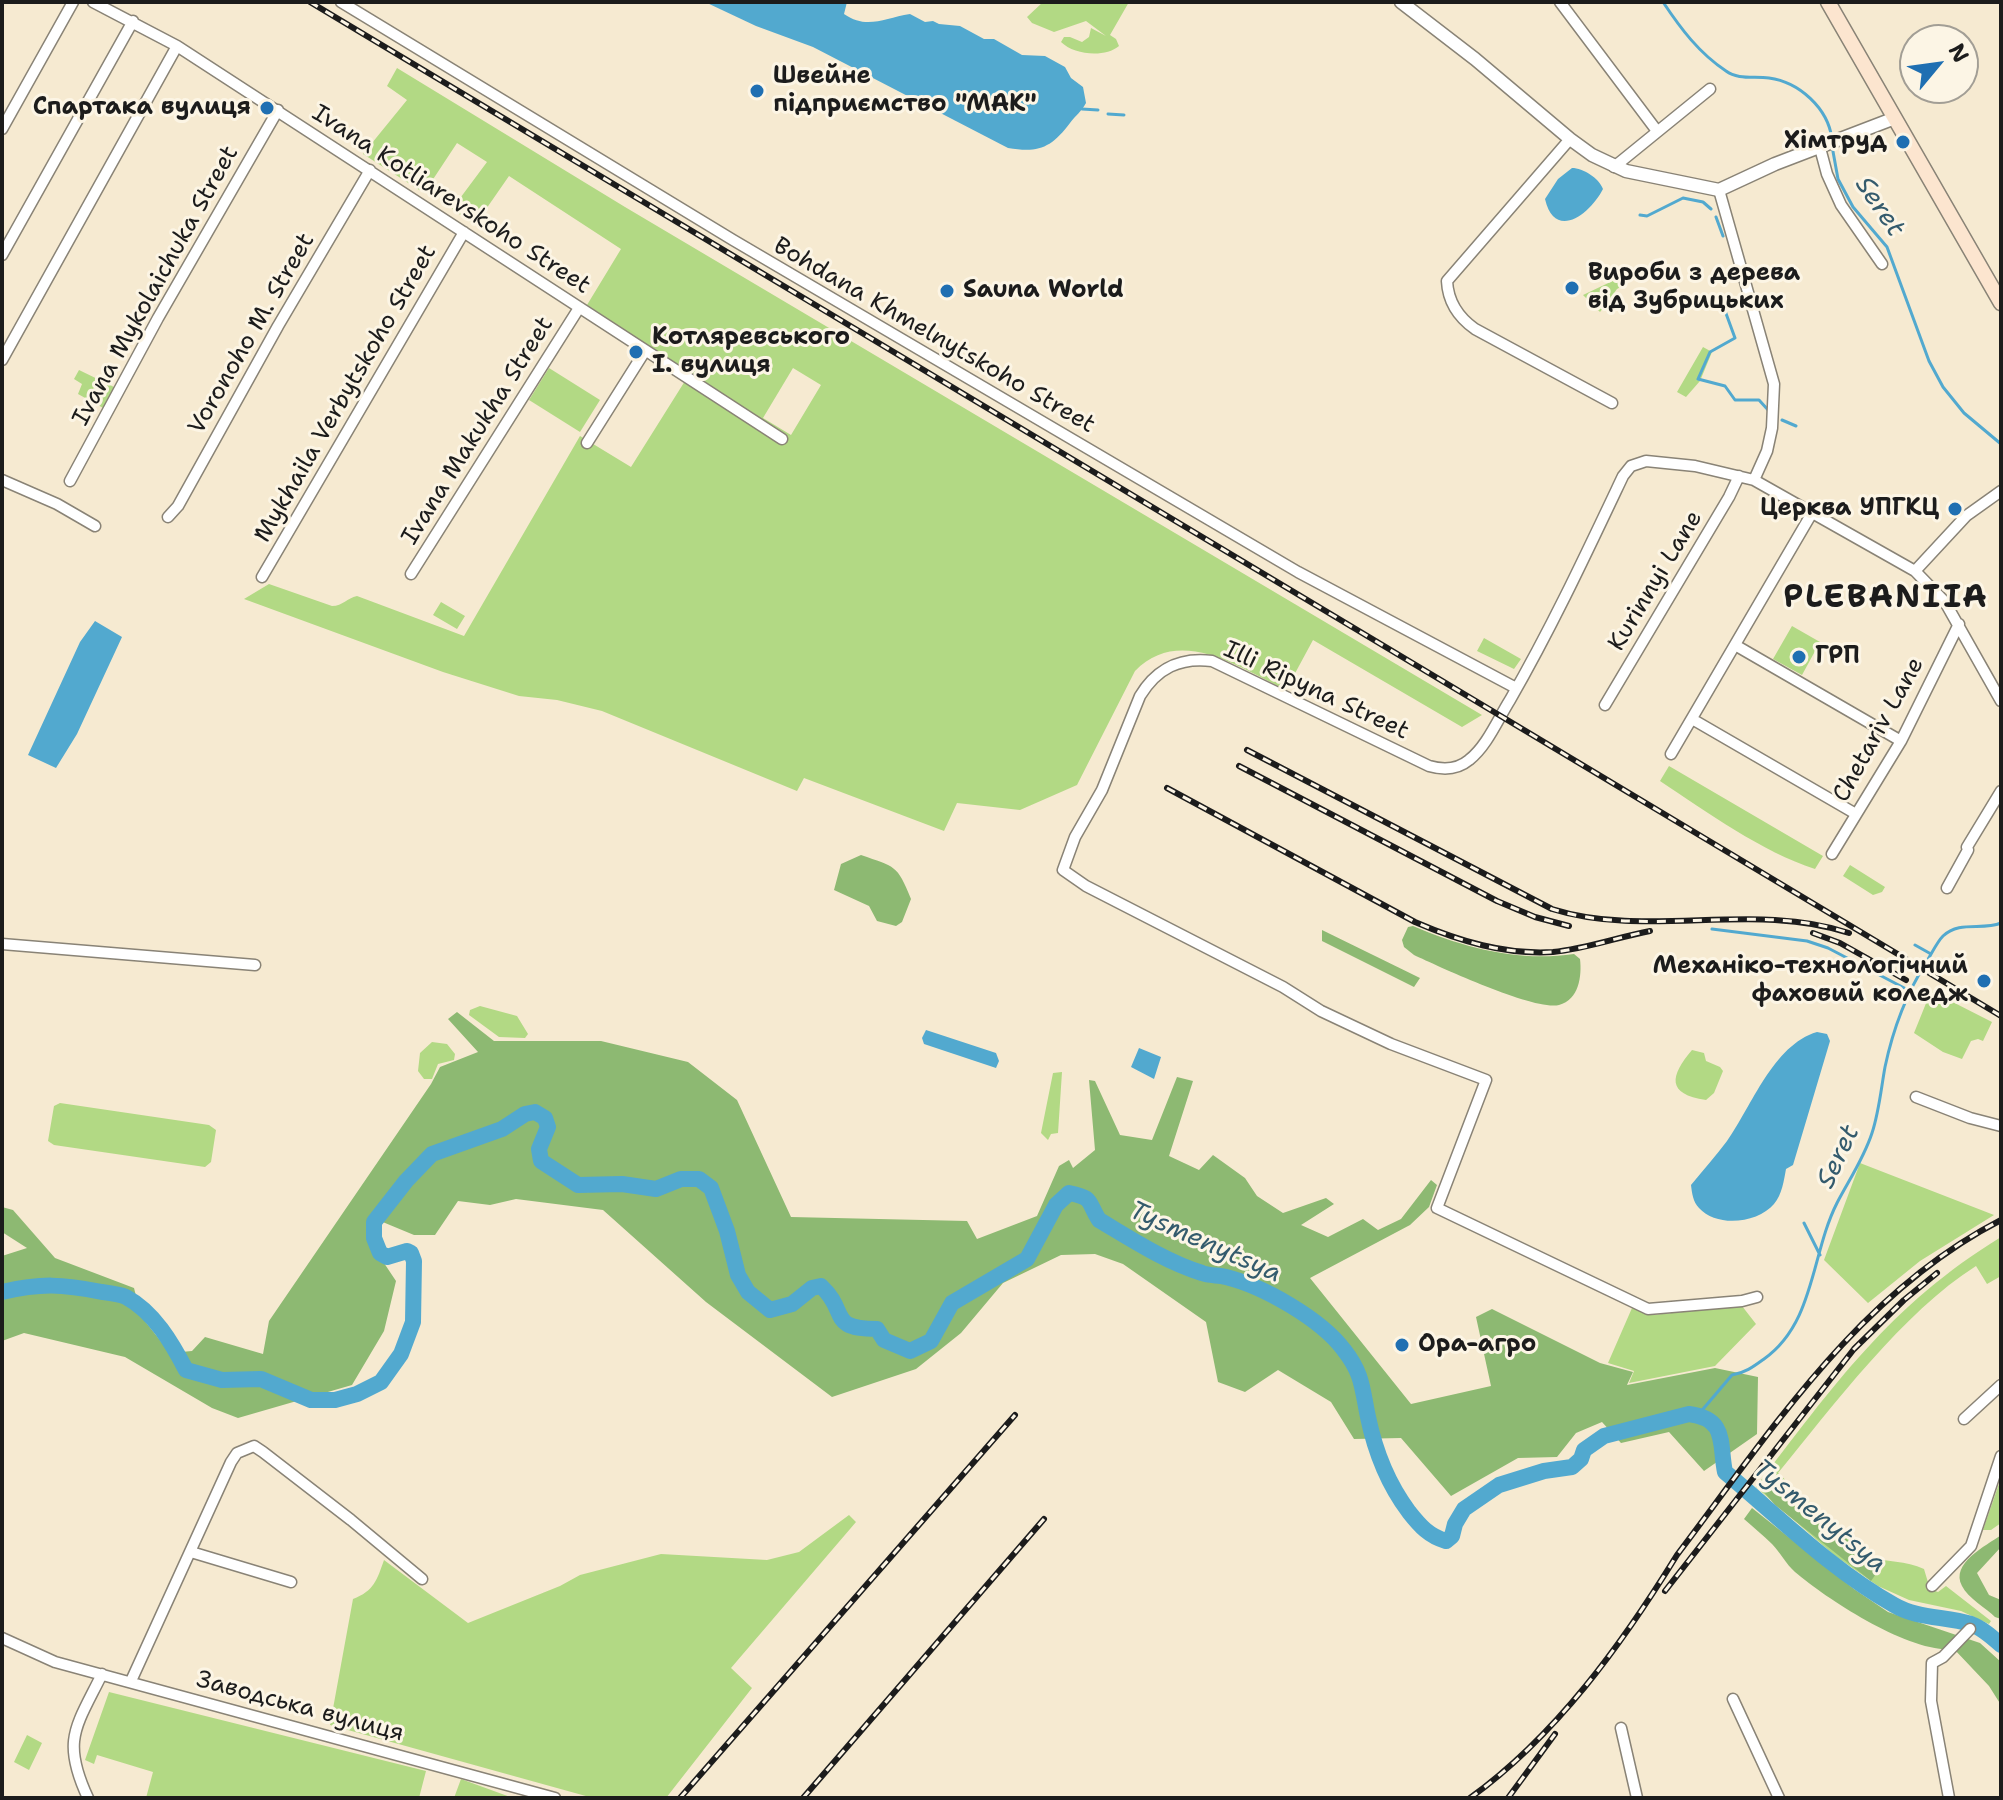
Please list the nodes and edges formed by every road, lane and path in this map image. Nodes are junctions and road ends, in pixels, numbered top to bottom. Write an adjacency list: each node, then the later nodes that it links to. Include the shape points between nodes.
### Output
1 (73, 2): 12 (street)
2 (93, 2): 7 (street, Ivana Kotliarevskoho Street)
3 (341, 2): 42 (street, Bohdana Khmelnytskoho Street, via 1284,564)
4 (1401, 2): 14 (street)
5 (1560, 2): 13 (street)
6 (1828, 2): 11 (main road)
7 (133, 21): 8 (street, Ivana Kotliarevskoho Street); 20 (street)
8 (177, 46): 10 (street, Ivana Kotliarevskoho Street); 25 (street)
9 (1710, 89): 13 (street)
10 (278, 110): 17 (street, Ivana Kotliarevskoho Street); 32 (street, Ivana Mykolaichuka Street)
11 (1895, 118): 15 (street); 22 (main road)
12 (2, 129)
13 (1657, 131): 16 (street)
14 (1570, 139): 16 (street); 26 (street, via 1447,281 1448,288 1456,312 1467,324)
15 (1824, 147): 18 (street); 21 (street, via 1827,174 1841,205)
16 (1614, 167): 18 (street)
17 (370, 170): 19 (street, Ivana Kotliarevskoho Street); 35 (street, Voronoho M. Street)
18 (1719, 190): 31 (street, via 1776,397 1767,451)
19 (464, 232): 23 (street, Ivana Kotliarevskoho Street); 39 (street, Mykhaila Verbytskoho Street)
20 (2, 255)
21 (1882, 264)
22 (2001, 303)
23 (579, 308): 24 (street, Ivana Kotliarevskoho Street); 38 (street, Ivana Makukha Street)
24 (645, 351): 27 (street, Ivana Kotliarevskoho Street); 28 (street)
25 (2, 360)
26 (1612, 403)
27 (782, 439)
28 (587, 443)
29 (1739, 476): 31 (street); 42 (street, Illi Ripyna Street, via 1657,461 1638,462 1623,476 1564,602); 44 (street, Kurinnyi Lane)
30 (2, 480): 36 (street)
31 (1754, 480): 34 (street)
32 (70, 481)
33 (2001, 491): 37 (street, via 1966,516)
34 (1812, 513): 37 (street); 41 (street)
35 (168, 517)
36 (95, 526)
37 (1915, 571): 40 (street)
38 (411, 574)
39 (262, 577)
40 (1959, 624): 43 (street); 46 (street, Chetariv Lane)
41 (1735, 645): 45 (street); 46 (street)
42 (1516, 688): 56 (street, Illi Ripyna Street, via 1476,754 1466,763 1440,769 1212,661 1188,660 1165,667 1140,696 1063,870 1321,1011 1486,1080 1437,1208 1648,1309)
43 (2001, 701)
44 (1605, 705)
45 (1692, 719): 47 (street); 49 (street)
46 (1901, 741): 49 (street, Chetariv Lane)
47 (1671, 754)
48 (2001, 791): 51 (street)
49 (1856, 814): 50 (street, Chetariv Lane)
50 (1832, 854)
51 (1947, 888)
52 (2, 944): 53 (street)
53 (255, 965)
54 (1916, 1097): 55 (street)
55 (2001, 1126)
56 (1757, 1297)
57 (2001, 1385): 58 (street)
58 (1964, 1419)
59 (2001, 1456): 63 (street, via 1971,1546)
60 (191, 1552): 61 (street, via 231,1462 254,1446); 62 (street); 67 (street)
61 (422, 1579)
62 (291, 1582)
63 (1932, 1586)
64 (1970, 1629): 74 (street, via 1932,1663 1931,1701)
65 (2, 1638): 66 (street, Заводська вулиця, via 35,1655)
66 (102, 1674): 67 (street, Заводська вулиця); 70 (street, via 73,1743 77,1775)
67 (131, 1681): 71 (street, Заводська вулиця)
68 (1733, 1699): 73 (street)
69 (1621, 1728): 72 (street)
70 (88, 1798)
71 (555, 1798)
72 (1637, 1798)
73 (1779, 1798)
74 (1949, 1798)

